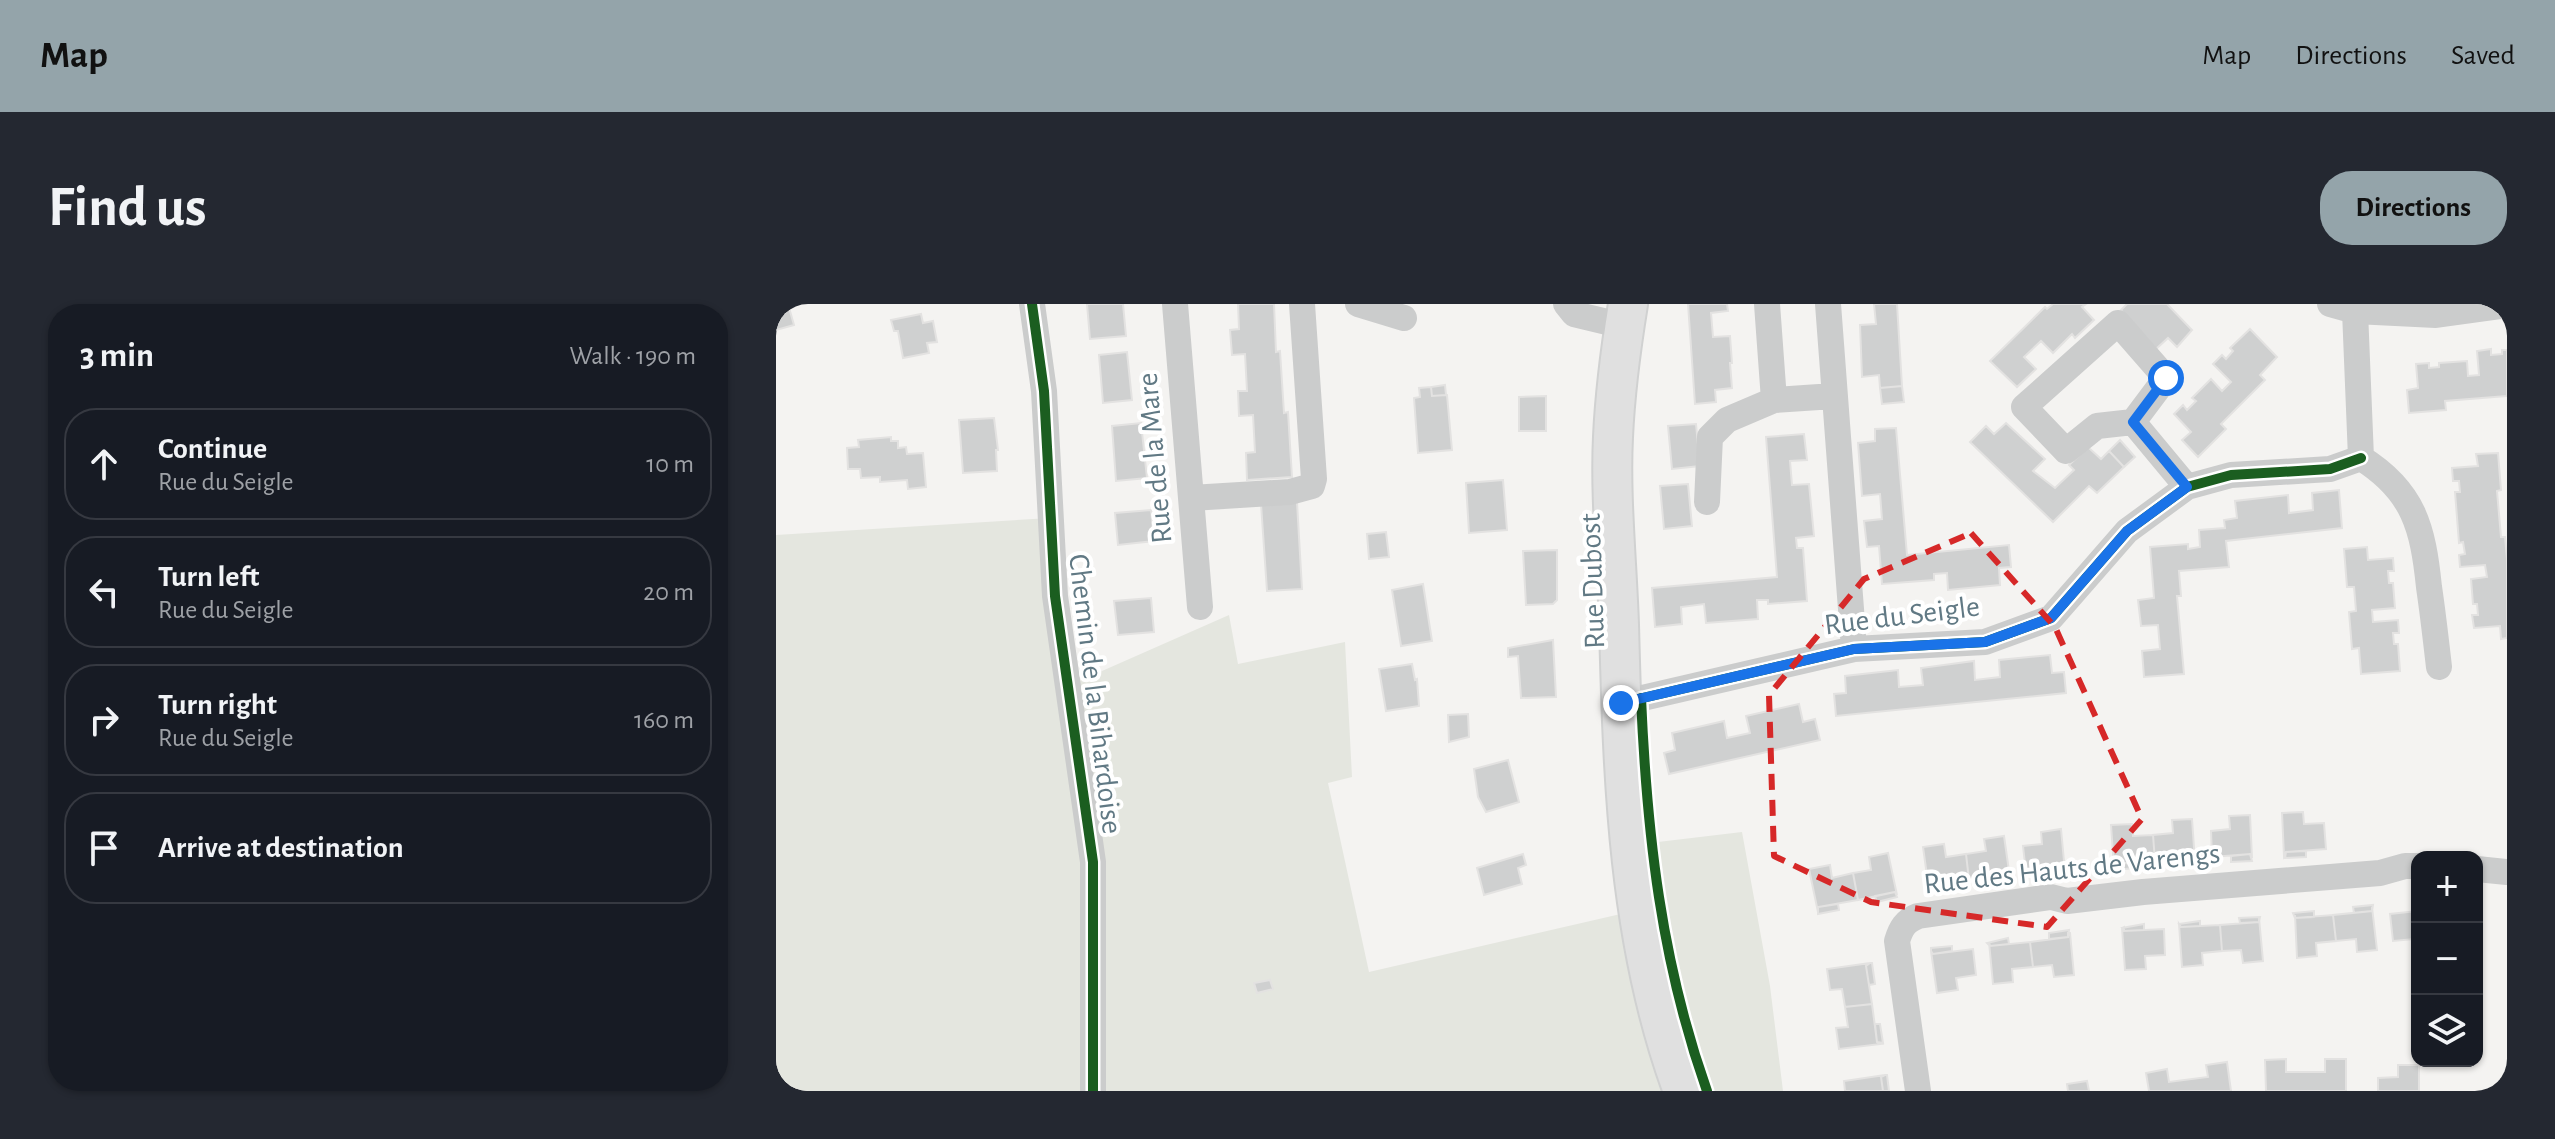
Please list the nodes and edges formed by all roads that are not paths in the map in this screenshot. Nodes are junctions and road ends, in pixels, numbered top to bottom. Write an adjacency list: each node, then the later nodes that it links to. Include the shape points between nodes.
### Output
1 (1032, 304): 26 (street, Chemin de la Bihardoise, via 1044,391 1055,596 1093,862)
2 (1175, 304): 17 (street, Rue de la Mare)
3 (1302, 304): 17 (street, via 1312,486)
4 (1358, 304): 11 (street)
5 (1566, 304): 10 (street, via 1574,314)
6 (1767, 304): 13 (street)
7 (1828, 304): 12 (street)
8 (2507, 305): 9 (street, via 2436,315)
9 (2342, 307): 15 (street)
10 (1626, 315): 22 (main road, Rue Dubost, via 1613,437)
11 (1404, 318)
12 (1834, 396): 13 (street); 20 (street)
13 (1774, 400): 18 (street, via 1727,420 1710,437)
14 (2133, 422): 14 (street, via 2166,378 2118,323 2024,407 2066,451 2097,426); 16 (street)
15 (2361, 458): 16 (street, Rue du Seigle, via 2330,469 2231,475); 21 (street, via 2380,470 2415,513 2424,541)
16 (2187, 487): 20 (street, Rue du Seigle, via 2127,531 2051,618 1985,642)
17 (1191, 498): 19 (street, Rue de la Mare)
18 (1707, 502)
19 (1200, 607)
20 (1854, 649): 22 (street, Rue du Seigle)
21 (2439, 667)
22 (1621, 703): 27 (main road, Rue Dubost, via 1638,910)
23 (2411, 866): 28 (street, Rue des Hauts de Varengs, via 2081,900 2051,897 1908,920 1897,941)
24 (2483, 870): 25 (street)
25 (2507, 872)
26 (1093, 1091)
27 (1683, 1091)
28 (1918, 1091)

